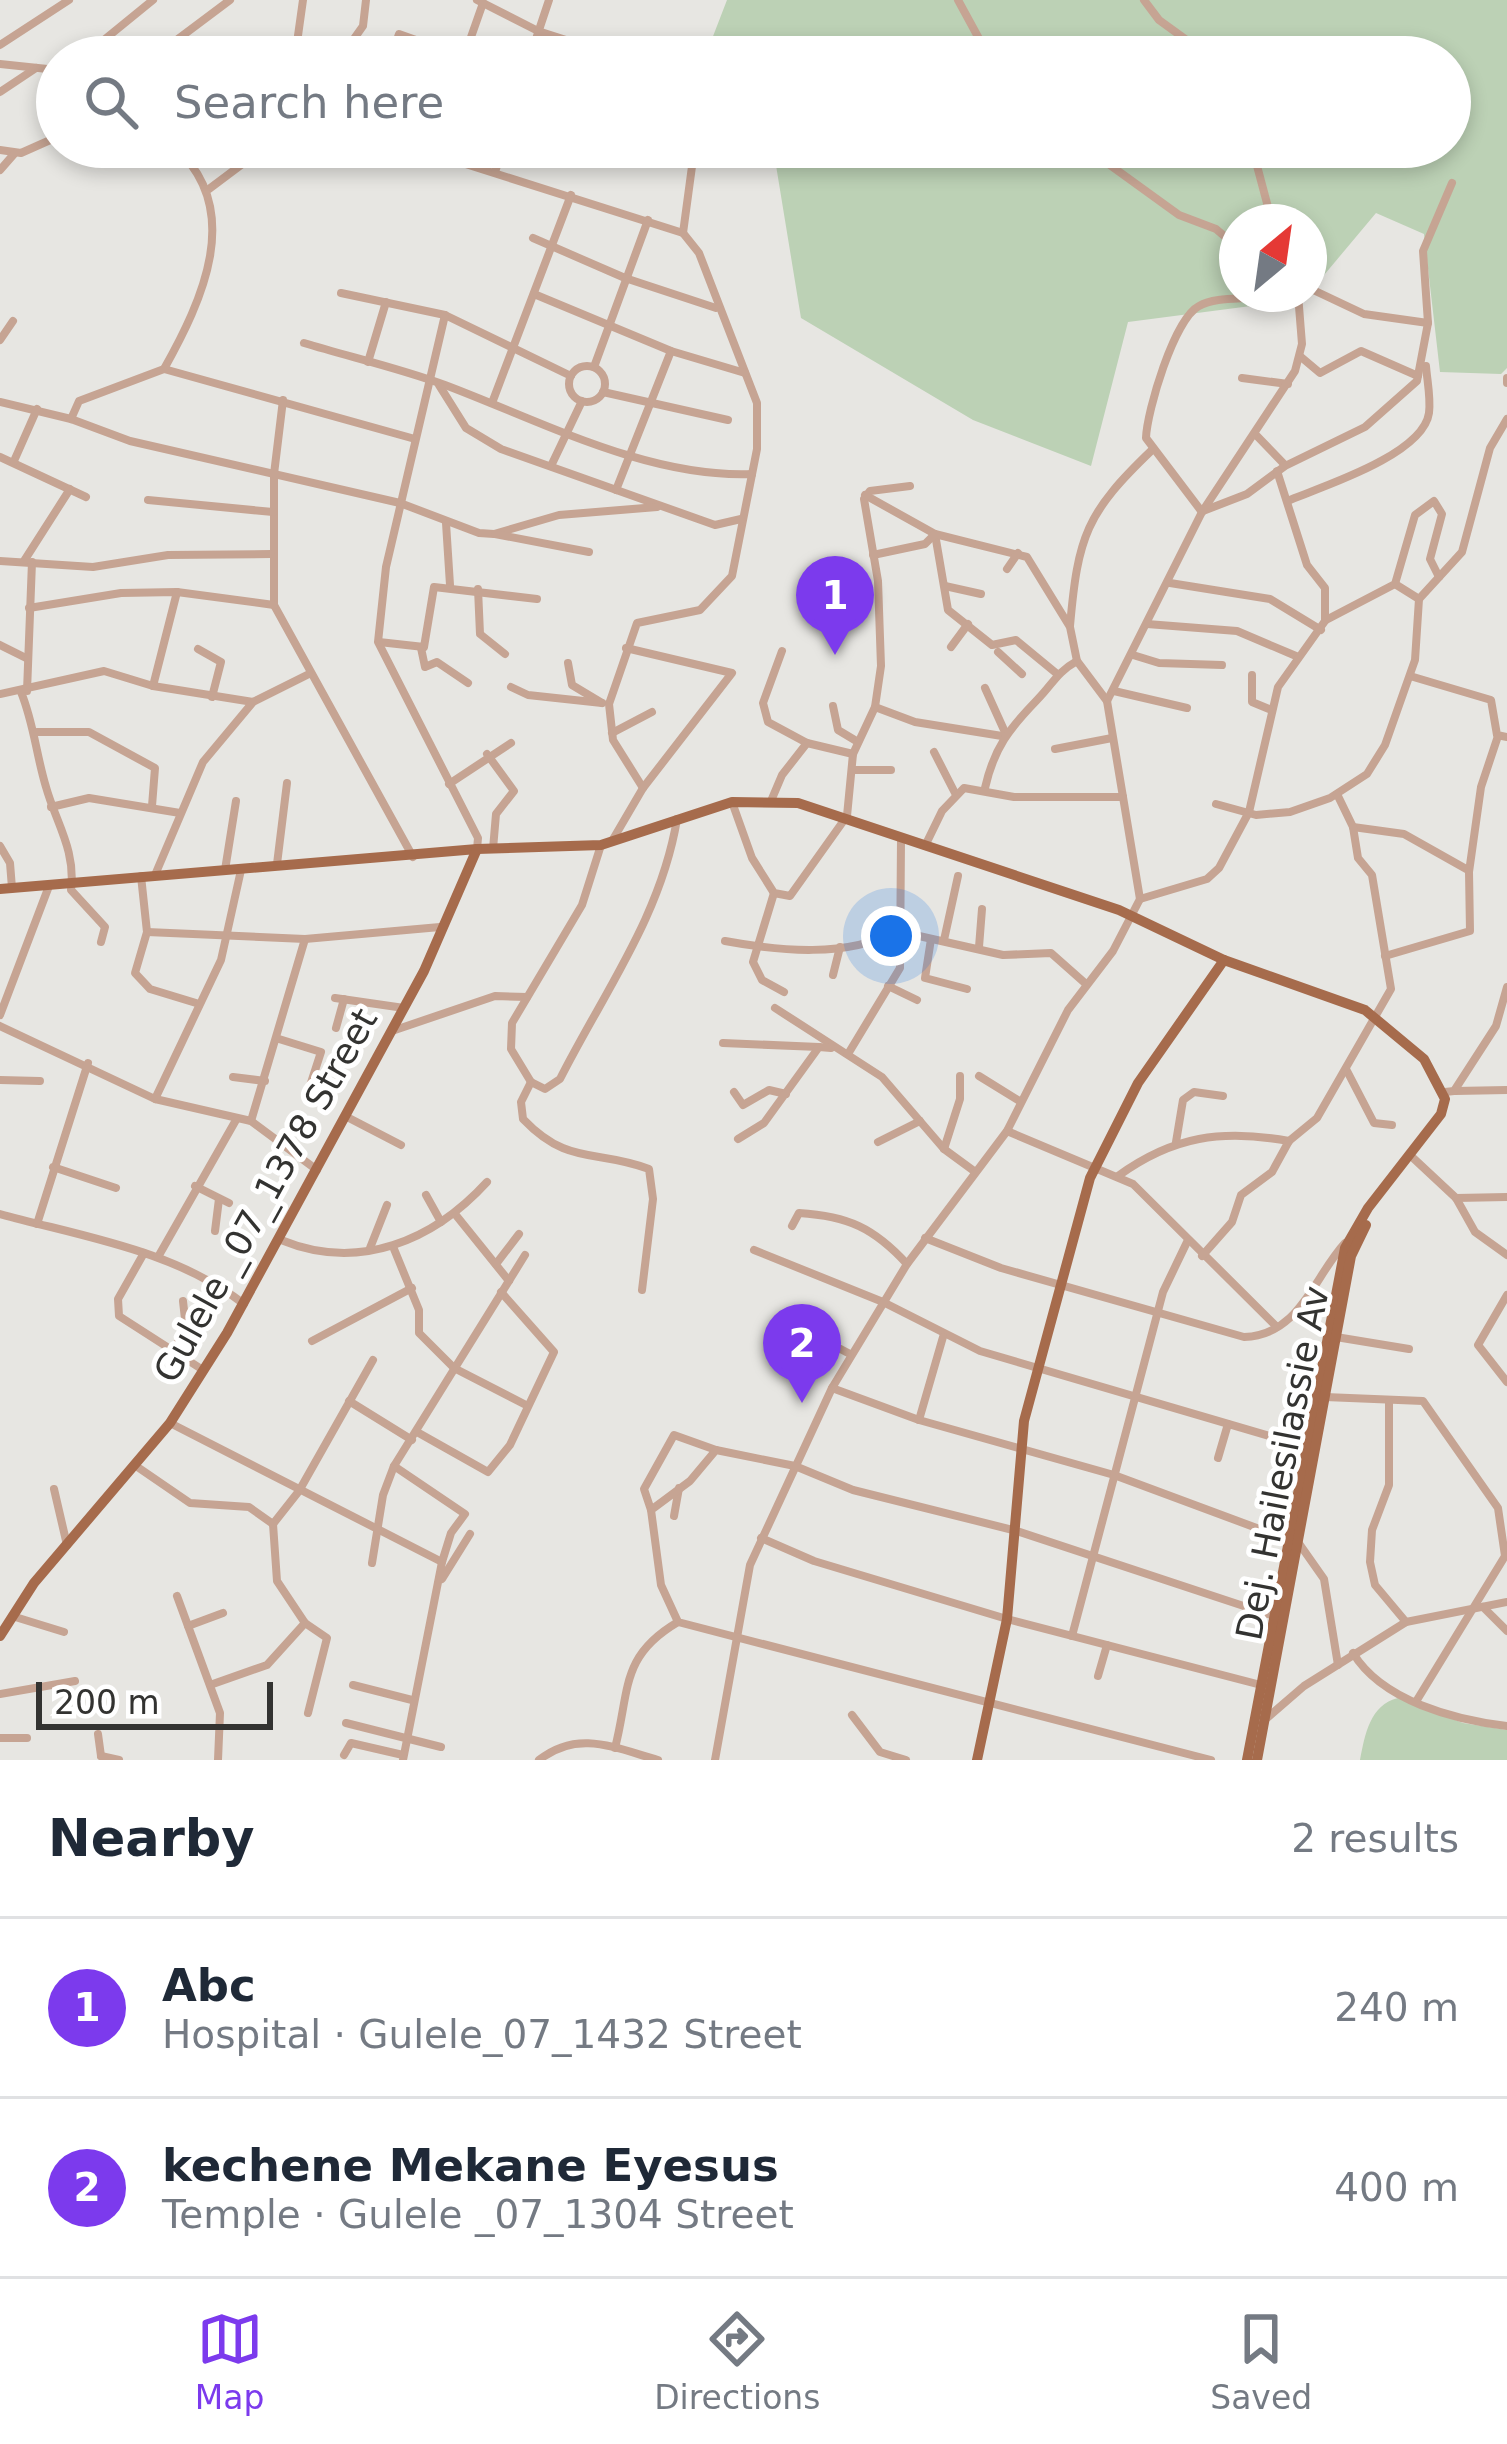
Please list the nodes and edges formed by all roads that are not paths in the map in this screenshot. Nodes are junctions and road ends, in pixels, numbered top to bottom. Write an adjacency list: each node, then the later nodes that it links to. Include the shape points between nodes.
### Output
1 (69, 0): 20 (street)
2 (152, 0): 11 (street)
3 (303, 0): 13 (street)
4 (366, 0): 14 (street)
5 (548, 0): 10 (street)
6 (958, 0): 18 (street)
7 (1144, 0): 19 (street)
8 (225, 1): 12 (street)
9 (480, 2): 10 (street); 15 (street)
10 (538, 31): 16 (street); 17 (street)
11 (108, 36)
12 (181, 36)
13 (298, 36)
14 (355, 36)
15 (470, 36)
16 (536, 36)
17 (554, 36)
18 (978, 36)
19 (1182, 36)
20 (0, 44)
21 (0, 64): 22 (street)
22 (36, 67)
23 (36, 68): 24 (street)
24 (0, 92)
25 (36, 145): 27 (street)
26 (0, 149): 27 (street)
27 (14, 154): 35 (street)
28 (192, 168): 38 (street)
29 (237, 168): 38 (street)
30 (484, 168): 36 (street)
31 (496, 168): 36 (street)
32 (692, 168): 43 (street)
33 (1113, 168): 42 (street, via 1179,215)
34 (1258, 168): 40 (street)
35 (0, 170)
36 (495, 172): 39 (street)
37 (1452, 183): 56 (street, via 1423,251)
38 (209, 189): 66 (street, via 209,266 194,316)
39 (572, 195): 41 (street); 45 (street)
40 (1267, 204)
41 (648, 220): 43 (street); 46 (street)
42 (1219, 232)
43 (683, 233): 52 (street, via 699,253)
44 (533, 238): 45 (street)
45 (553, 245): 46 (street); 48 (street)
46 (625, 278): 52 (street); 57 (street)
47 (341, 293): 51 (street)
48 (534, 294): 57 (street); 60 (street)
49 (1327, 297): 56 (street, via 1364,314)
50 (1219, 301): 86 (street, via 1191,311 1166,361 1146,432)
51 (386, 302): 54 (street); 64 (street)
52 (717, 309): 67 (street)
53 (1299, 312): 62 (street)
54 (445, 314): 60 (street); 71 (street)
55 (13, 322): 58 (street)
56 (1428, 322): 63 (street)
57 (605, 326): 61 (street); 65 (street)
58 (0, 340)
59 (304, 343): 64 (street)
60 (515, 346): 68 (street); 77 (street)
61 (671, 351): 67 (street); 78 (street)
62 (1300, 357): 69 (street, via 1320,373 1361,352); 72 (street)
63 (1425, 358): 69 (street); 100 (street, via 1424,427 1374,465)
64 (368, 362): 71 (street)
65 (594, 367): 68 (street); 73 (street, via 604,376)
66 (164, 369): 74 (street); 80 (street, via 79,400)
67 (747, 373): 93 (street, via 757,403)
68 (571, 376): 75 (street, via 572,394)
69 (1418, 376): 91 (street, via 1365,428)
70 (1242, 378): 72 (street)
71 (433, 381): 77 (street); 85 (street); 90 (street, via 472,434)
72 (1288, 384): 84 (street)
73 (603, 392): 75 (street); 78 (street)
74 (283, 400): 85 (street); 92 (street)
75 (582, 401): 83 (street)
76 (0, 402): 79 (street)
77 (492, 403): 83 (street)
78 (651, 406): 82 (street); 87 (street)
79 (37, 410): 80 (street); 89 (street)
80 (70, 419): 92 (street, via 130,442)
81 (1507, 419): 116 (street, via 1490,448 1462,552)
82 (728, 420)
83 (568, 435): 87 (street); 90 (street)
84 (1257, 436): 91 (street); 104 (street)
85 (415, 440): 101 (street)
86 (1152, 451): 104 (street); 131 (street, via 1094,513)
87 (633, 453): 93 (street, via 717,475); 96 (street)
88 (0, 457): 89 (street)
89 (14, 461): 95 (street)
90 (551, 466): 96 (street)
91 (1281, 468): 100 (street); 104 (street, via 1247,494)
92 (274, 474): 101 (street); 103 (street)
93 (752, 474): 105 (street)
94 (910, 486): 97 (street)
95 (70, 489): 98 (street); 114 (street)
96 (616, 490): 102 (street)
97 (865, 495): 108 (street); 112 (street)
98 (86, 497)
99 (148, 500): 103 (street)
100 (1287, 501): 130 (street, via 1307,565 1325,588)
101 (400, 503): 106 (street); 132 (street)
102 (657, 507): 105 (street, via 715,525); 107 (street, via 559,515)
103 (273, 512): 111 (street)
104 (1202, 512): 117 (street)
105 (741, 519): 136 (street, via 737,562 724,586 691,614 641,620)
106 (446, 524): 107 (street); 119 (street)
107 (494, 534): 109 (street)
108 (934, 534): 110 (street); 112 (street, via 925,544); 120 (street)
109 (589, 552)
110 (1018, 553): 115 (street); 131 (street, via 1035,563)
111 (271, 554): 114 (street, via 168,554 94,567); 126 (street)
112 (874, 555): 164 (street, via 881,666)
113 (0, 561): 114 (street)
114 (28, 562): 127 (street)
115 (1007, 568)
116 (1439, 577): 118 (street, via 1430,559 1442,514 1434,500 1415,515); 125 (street)
117 (1170, 583): 129 (street); 130 (street, via 1270,599)
118 (1395, 584): 125 (street); 130 (street)
119 (450, 585): 121 (street); 135 (street, via 430,593 430,634)
120 (945, 586): 123 (street); 128 (street, via 948,610)
121 (478, 589): 124 (street); 140 (street, via 480,634)
122 (178, 592): 126 (street); 127 (street); 153 (street)
123 (981, 594)
124 (537, 598)
125 (1419, 599): 151 (street)
126 (274, 605): 148 (street)
127 (29, 608): 143 (street)
128 (968, 624): 134 (street); 139 (street)
129 (1147, 624): 141 (street); 142 (street, via 1237,632)
130 (1323, 625): 142 (street)
131 (1070, 628): 144 (street)
132 (378, 642): 135 (street); 183 (street)
133 (0, 645): 143 (street)
134 (951, 647)
135 (421, 648): 152 (street, via 425,667 437,662)
136 (626, 648): 162 (street); 184 (street, via 732,673)
137 (198, 649): 159 (street, via 221,662)
138 (782, 651): 175 (street, via 763,703 768,722)
139 (999, 651): 147 (street, via 1016,640); 149 (street)
140 (505, 653)
141 (1133, 655): 146 (street); 157 (street)
142 (1295, 656): 166 (street)
143 (26, 658): 156 (street)
144 (1077, 661): 147 (street); 160 (street)
145 (568, 663): 162 (street, via 572,685)
146 (1222, 664)
147 (1056, 673): 170 (street)
148 (309, 674): 161 (street); 206 (street)
149 (1022, 674)
150 (1252, 675): 166 (street, via 1252,703)
151 (1410, 676): 171 (street, via 1491,700); 187 (street, via 1379,758)
152 (468, 683)
153 (154, 686): 156 (street, via 104,671); 159 (street)
154 (511, 687): 162 (street)
155 (986, 688): 170 (street)
156 (24, 691): 158 (street); 168 (street)
157 (1114, 691): 160 (street); 165 (street)
158 (0, 694)
159 (212, 697): 161 (street)
160 (1107, 700): 172 (street)
161 (253, 702): 196 (street, via 202,762)
162 (606, 703): 169 (street)
163 (833, 706): 173 (street, via 838,730)
164 (875, 707): 170 (street, via 915,722); 173 (street)
165 (1186, 708)
166 (1269, 709): 195 (street)
167 (652, 712): 169 (street)
168 (37, 732): 193 (street); 194 (street, via 89,732 155,768)
169 (612, 733): 184 (street)
170 (1004, 734): 185 (street)
171 (1503, 737): 210 (street, via 1483,780)
172 (1112, 738): 176 (street); 188 (street)
173 (858, 742): 179 (street)
174 (511, 743): 178 (street)
175 (807, 743): 179 (street); 190 (street)
176 (1055, 749)
177 (934, 752): 186 (street)
178 (488, 754): 183 (street); 205 (street, via 514,791 496,814)
179 (854, 754): 180 (street)
180 (853, 770): 181 (street); 197 (street)
181 (891, 770)
182 (287, 783): 207 (street)
183 (448, 784): 204 (street)
184 (643, 788): 201 (street)
185 (985, 788): 186 (street); 188 (street, via 1013,797)
186 (955, 794): 203 (street)
187 (1337, 794): 195 (street, via 1291,812); 199 (street)
188 (1124, 797): 217 (street)
189 (236, 801): 209 (street)
190 (771, 801): 191 (main road); 197 (main road)
191 (732, 802): 198 (main road); 216 (street, via 752,858)
192 (1216, 804): 195 (street)
193 (51, 806): 194 (street, via 89,799); 213 (street, via 66,837)
194 (152, 806): 196 (street)
195 (1249, 812): 217 (street, via 1213,876)
196 (180, 813): 211 (street)
197 (847, 816): 200 (main road); 216 (street, via 806,878)
198 (677, 819): 201 (main road); 263 (street, via 670,867 620,973 560,1079 545,1088)
199 (1353, 826): 210 (street, via 1404,834); 232 (street, via 1358,857 1372,875)
200 (901, 840): 203 (main road); 221 (street)
201 (606, 843): 205 (main road); 240 (street, via 582,905)
202 (0, 846): 215 (street, via 10,863)
203 (924, 848): 219 (main road)
204 (477, 849): 205 (main road); 206 (main road); 220 (main road, Gulele _07_1378 Street)
205 (493, 849)
206 (414, 859): 207 (main road)
207 (277, 864): 208 (main road)
208 (241, 870): 209 (main road); 223 (street)
209 (225, 871): 211 (main road)
210 (1469, 872): 232 (street, via 1466,935)
211 (148, 875): 213 (main road); 222 (street)
212 (958, 876): 226 (street)
213 (72, 883): 214 (main road); 228 (street, via 105,927)
214 (50, 884): 215 (main road); 245 (street)
215 (6, 888)
216 (780, 895): 229 (street)
217 (1140, 899): 219 (street)
218 (982, 910): 231 (street)
219 (1131, 917): 233 (main road); 235 (street)
220 (440, 927): 224 (street); 243 (main road, Gulele _07_1378 Street)
221 (897, 931): 225 (street); 230 (street); 236 (street, via 903,948)
222 (147, 932): 223 (street); 242 (street, via 135,973 140,982)
223 (228, 939): 224 (street); 242 (street)
224 (305, 939): 250 (street)
225 (931, 939): 226 (street); 238 (street, via 925,978)
226 (944, 940): 231 (street)
227 (725, 941): 229 (street)
228 (101, 942)
229 (759, 947): 230 (street); 239 (street, via 753,962 762,980)
230 (840, 947): 234 (street)
231 (980, 947): 235 (street, via 1020,957 1051,953)
232 (1385, 956): 246 (street, via 1391,989)
233 (1224, 960): 246 (main road); 285 (main road, via 1138,1082)
234 (832, 975)
235 (1086, 984): 271 (street)
236 (888, 986): 241 (street); 254 (street)
237 (1507, 987): 267 (street, via 1496,1026)
238 (967, 989)
239 (784, 992)
240 (526, 997): 249 (street, via 495,996); 263 (street, via 509,1039)
241 (916, 1000)
242 (196, 1003): 270 (street)
243 (404, 1008): 248 (street, via 339,999); 249 (main road, Gulele _07_1378 Street)
244 (775, 1008): 253 (street)
245 (0, 1012)
246 (1374, 1015): 256 (street); 267 (main road)
247 (0, 1026): 255 (street)
248 (336, 1028)
249 (392, 1031): 272 (main road, Gulele _07_1378 Street)
250 (279, 1039): 262 (street); 265 (street, via 321,1052)
251 (723, 1043): 252 (street)
252 (819, 1047): 253 (street); 268 (street)
253 (835, 1048): 254 (street)
254 (848, 1054): 275 (street)
255 (88, 1063): 270 (street); 286 (street)
256 (1346, 1069): 276 (street, via 1373,1123); 279 (street, via 1314,1123)
257 (960, 1076): 283 (street)
258 (979, 1076): 271 (street)
259 (233, 1077): 262 (street)
260 (0, 1080): 261 (street)
261 (40, 1081)
262 (265, 1081): 274 (street)
263 (531, 1082): 324 (street, via 523,1119 561,1152 649,1169)
264 (1507, 1090): 267 (street)
265 (308, 1092)
266 (734, 1092): 268 (street, via 743,1105 769,1090)
267 (1450, 1092): 284 (main road)
268 (786, 1094): 278 (street, via 764,1123)
269 (1223, 1096): 281 (street, via 1188,1094)
270 (155, 1099): 273 (street)
271 (1021, 1102): 277 (street)
272 (347, 1117): 282 (street); 287 (main road, Gulele _07_1378 Street)
273 (236, 1120): 274 (street); 291 (street)
274 (251, 1121): 287 (street)
275 (920, 1121): 280 (street); 283 (street)
276 (1392, 1125)
277 (1007, 1131): 285 (street); 288 (street)
278 (738, 1139)
279 (1288, 1141): 281 (street, via 1230,1134); 317 (street)
280 (878, 1142)
281 (1176, 1142): 289 (street)
282 (401, 1145)
283 (944, 1149): 288 (street)
284 (1411, 1156): 292 (main road); 297 (street)
285 (1094, 1165): 289 (street); 322 (main road)
286 (53, 1167): 293 (street); 303 (street)
287 (318, 1171): 309 (main road, Gulele _07_1378 Street)
288 (974, 1171): 307 (street)
289 (1118, 1176): 310 (street, via 1148,1196)
290 (487, 1181): 301 (street)
291 (195, 1186): 296 (street); 318 (street)
292 (1389, 1186): 308 (main road); 334 (main road, Dej. Hailesilassie Av, via 1351,1256)
293 (116, 1188)
294 (426, 1195): 302 (street)
295 (1507, 1197): 297 (street)
296 (219, 1198): 298 (street); 305 (street)
297 (1456, 1198): 316 (street, via 1472,1229)
298 (229, 1203)
299 (387, 1205): 311 (street)
300 (0, 1214): 303 (street)
301 (455, 1214): 302 (street); 319 (street)
302 (441, 1222): 312 (street)
303 (37, 1224): 314 (street)
304 (792, 1226): 320 (street, via 799,1213 857,1222)
305 (215, 1231)
306 (519, 1234): 319 (street)
307 (926, 1238): 320 (street); 322 (street)
308 (1351, 1238): 332 (street, via 1298,1313); 354 (main road)
309 (281, 1240): 311 (street, via 316,1253); 329 (main road, Gulele _07_1378 Street)
310 (1187, 1242): 317 (street); 330 (street)
311 (370, 1249): 312 (street)
312 (394, 1250): 323 (street)
313 (754, 1250): 328 (street)
314 (144, 1252): 318 (street); 337 (street, via 116,1306 124,1323)
315 (525, 1255): 321 (street)
316 (1507, 1255)
317 (1202, 1256): 332 (street)
318 (158, 1257): 329 (street)
319 (496, 1264): 321 (street)
320 (907, 1264): 328 (street)
321 (509, 1281): 325 (street)
322 (1060, 1283): 330 (street); 342 (main road)
323 (412, 1288): 335 (street); 340 (street, via 417,1330)
324 (643, 1290)
325 (501, 1292): 340 (street); 349 (street, via 553,1348)
326 (1507, 1294): 343 (street, via 1478,1345)
327 (183, 1301): 337 (street, via 186,1328)
328 (883, 1302): 333 (street); 338 (street)
329 (244, 1304): 341 (main road, Gulele _07_1378 Street)
330 (1156, 1315): 332 (street, via 1244,1337); 346 (street)
331 (793, 1324): 338 (street)
332 (1277, 1327)
333 (943, 1337): 342 (street); 350 (street)
334 (1336, 1337): 336 (street); 345 (main road, Dej. Hailesilassie Av)
335 (312, 1341)
336 (1409, 1349)
337 (173, 1351): 341 (street)
338 (850, 1354): 344 (street)
339 (373, 1360): 347 (street)
340 (454, 1368): 349 (street); 353 (street)
341 (202, 1370): 351 (main road, Gulele _07_1378 Street)
342 (1036, 1370): 346 (street); 356 (main road)
343 (1505, 1376)
344 (832, 1388): 350 (street); 360 (street)
345 (1325, 1397): 348 (street); 372 (main road, Dej. Hailesilassie Av)
346 (1132, 1398): 352 (street); 361 (street)
347 (349, 1401): 353 (street); 364 (street)
348 (1389, 1402): 380 (street, via 1423,1401 1498,1508 1505,1556); 386 (street, via 1389,1485 1370,1562 1379,1592)
349 (526, 1405): 353 (street, via 493,1471)
350 (919, 1420): 356 (street)
351 (170, 1423): 358 (main road, Gulele _07_1378 Street); 364 (street)
352 (1228, 1424): 354 (street); 357 (street)
353 (414, 1436): 359 (street)
354 (1309, 1447): 372 (main road)
355 (716, 1450): 360 (street); 362 (street); 365 (street, via 674,1435 644,1489)
356 (1022, 1450): 361 (street); 369 (main road)
357 (1218, 1458)
358 (136, 1466): 367 (street, via 190,1503 249,1507); 373 (main road, Gulele _07_1378 Street)
359 (394, 1466): 368 (street); 375 (street, via 465,1514)
360 (795, 1466): 369 (street, via 854,1490); 371 (street)
361 (1114, 1475): 372 (street); 374 (street)
362 (679, 1488): 365 (street); 366 (street)
363 (54, 1490): 373 (street)
364 (299, 1491): 367 (street); 368 (street)
365 (651, 1510): 385 (street, via 661,1585)
366 (674, 1516)
367 (273, 1524): 387 (street, via 277,1581)
368 (376, 1526): 375 (street); 376 (street)
369 (1017, 1531): 374 (street); 384 (main road)
370 (470, 1534): 377 (street)
371 (761, 1538): 384 (street); 393 (street)
372 (1294, 1541): 383 (main road); 396 (street, via 1324,1579); 408 (main road, Dej. Hailesilassie Av)
373 (67, 1546): 382 (main road, Gulele _07_1378 Street)
374 (1092, 1558): 383 (street); 392 (street)
375 (442, 1562): 377 (street)
376 (372, 1563)
377 (440, 1583): 403 (street)
378 (177, 1596): 388 (street)
379 (1507, 1602): 380 (street)
380 (1478, 1608): 386 (street); 389 (street); 404 (street)
381 (223, 1613): 388 (street)
382 (12, 1616): 390 (street); 391 (main road, Gulele _07_1378 Street)
383 (1276, 1616): 401 (main road)
384 (1007, 1619): 392 (street); 405 (main road)
385 (678, 1622): 393 (street); 416 (street, via 650,1638 628,1673)
386 (1406, 1622): 395 (street)
387 (304, 1623): 399 (street, via 267,1665); 406 (street, via 327,1638)
388 (188, 1625): 399 (street)
389 (1507, 1631)
390 (64, 1632)
391 (0, 1636)
392 (1072, 1636): 394 (street)
393 (736, 1637): 405 (street); 425 (street)
394 (1107, 1645): 397 (street); 401 (street)
395 (1353, 1654): 396 (street); 404 (street, via 1367,1676)
396 (1339, 1666): 408 (street)
397 (1098, 1676)
398 (75, 1681): 402 (street)
399 (211, 1685): 422 (street, via 220,1713)
400 (353, 1685): 403 (street)
401 (1263, 1685): 429 (main road)
402 (0, 1694)
403 (412, 1700): 412 (street)
404 (1417, 1700): 410 (street, via 1448,1716)
405 (992, 1701): 427 (main road); 428 (street)
406 (308, 1713)
407 (852, 1715): 426 (street, via 880,1751)
408 (1267, 1718): 430 (main road, Dej. Hailesilassie Av)
409 (346, 1724): 412 (street)
410 (1507, 1726)
411 (98, 1734): 419 (street)
412 (405, 1737): 415 (street); 418 (street)
413 (0, 1738): 414 (street)
414 (27, 1738)
415 (441, 1747)
416 (615, 1748): 420 (street); 423 (street, via 578,1741)
417 (344, 1755): 418 (street, via 351,1743)
418 (404, 1757)
419 (99, 1758): 421 (street)
420 (641, 1758): 424 (street)
421 (118, 1760)
422 (218, 1760)
423 (538, 1760)
424 (658, 1760)
425 (715, 1760)
426 (906, 1760)
427 (977, 1760)
428 (1210, 1760)
429 (1247, 1760)
430 (1258, 1760)

